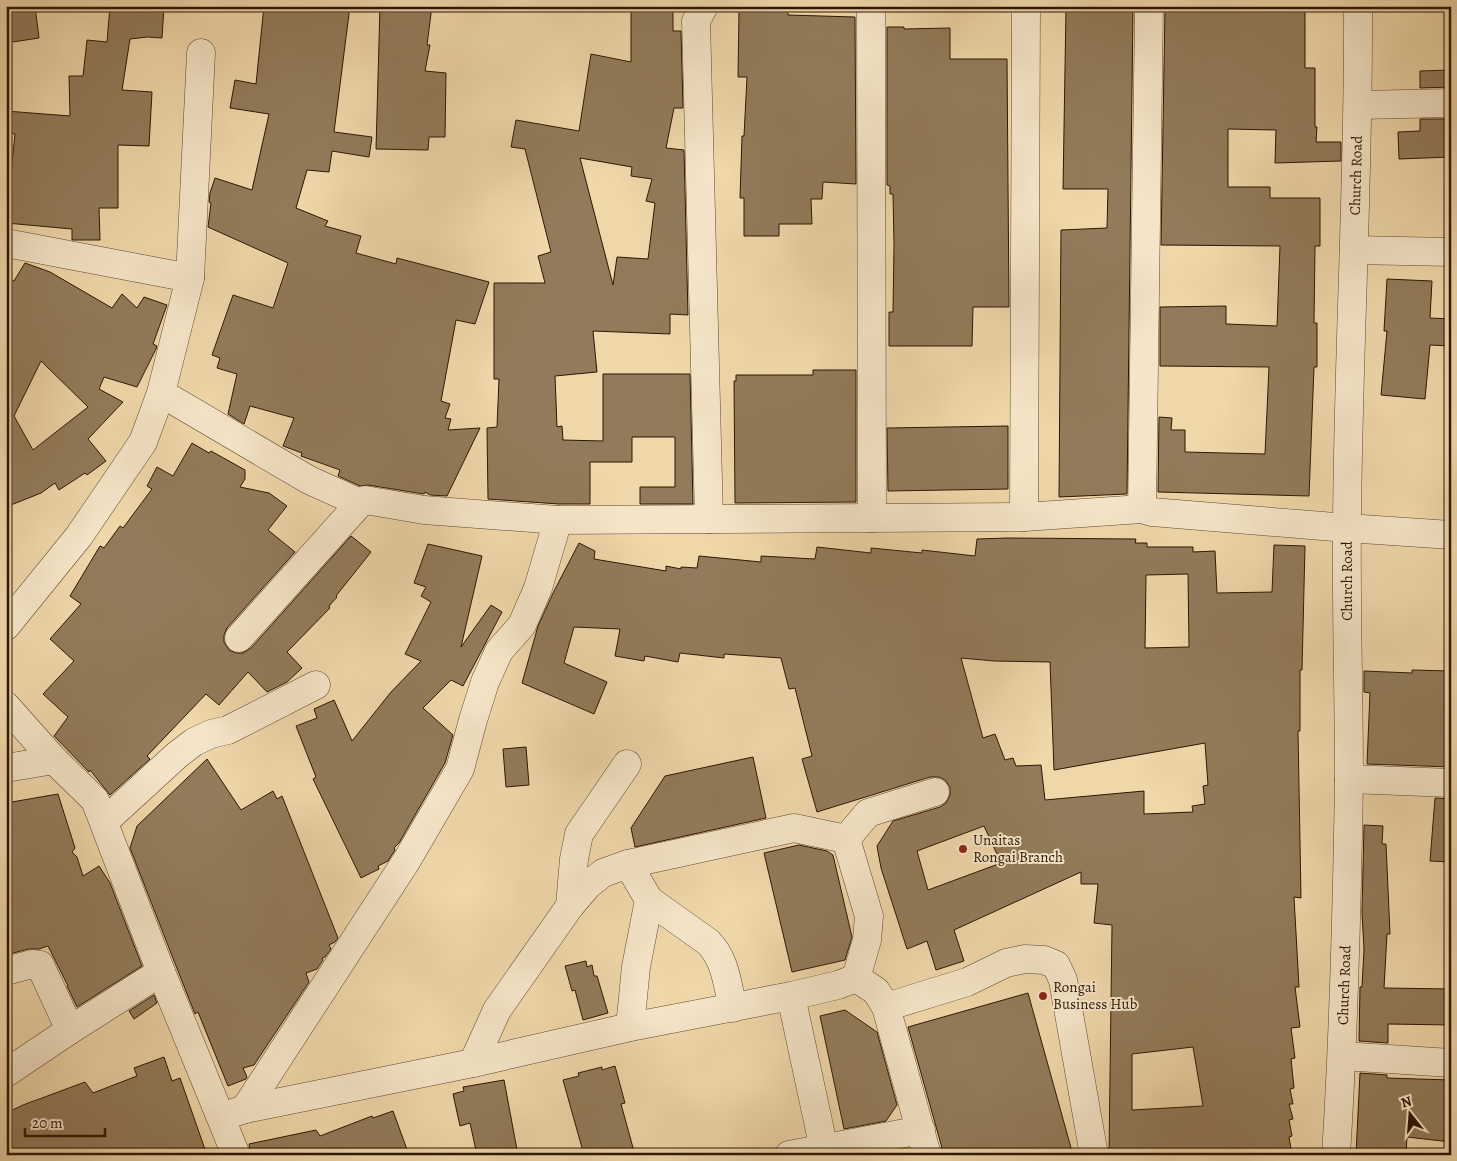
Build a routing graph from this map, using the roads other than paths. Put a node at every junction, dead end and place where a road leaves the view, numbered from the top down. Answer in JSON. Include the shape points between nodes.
{"nodes":[{"id":1,"x":704,"y":6,"type":"edge"},
{"id":2,"x":871,"y":6,"type":"edge"},
{"id":3,"x":1026,"y":6,"type":"edge"},
{"id":4,"x":1149,"y":6,"type":"edge"},
{"id":5,"x":1358,"y":6,"type":"edge"},
{"id":6,"x":201,"y":53,"type":"dead end"},
{"id":7,"x":1451,"y":103,"type":"edge"},
{"id":8,"x":1359,"y":105,"type":"junction"},
{"id":9,"x":6,"y":243,"type":"edge"},
{"id":10,"x":1354,"y":250,"type":"junction"},
{"id":11,"x":1451,"y":252,"type":"edge"},
{"id":12,"x":190,"y":278,"type":"junction"},
{"id":13,"x":161,"y":393,"type":"junction"},
{"id":14,"x":360,"y":503,"type":"junction"},
{"id":15,"x":1142,"y":509,"type":"junction"},
{"id":16,"x":1024,"y":517,"type":"junction"},
{"id":17,"x":872,"y":518,"type":"junction"},
{"id":18,"x":708,"y":519,"type":"junction"},
{"id":19,"x":558,"y":520,"type":"junction"},
{"id":20,"x":1347,"y":528,"type":"junction"},
{"id":21,"x":1451,"y":535,"type":"edge"},
{"id":22,"x":6,"y":626,"type":"edge"},
{"id":23,"x":239,"y":638,"type":"dead end"},
{"id":24,"x":316,"y":685,"type":"dead end"},
{"id":25,"x":6,"y":706,"type":"edge"},
{"id":26,"x":54,"y":760,"type":"junction"},
{"id":27,"x":627,"y":764,"type":"dead end"},
{"id":28,"x":6,"y":768,"type":"edge"},
{"id":29,"x":1349,"y":779,"type":"junction"},
{"id":30,"x":1451,"y":782,"type":"edge"},
{"id":31,"x":935,"y":792,"type":"dead end"},
{"id":32,"x":104,"y":822,"type":"junction"},
{"id":33,"x":846,"y":839,"type":"junction"},
{"id":34,"x":628,"y":864,"type":"junction"},
{"id":35,"x":649,"y":900,"type":"junction"},
{"id":36,"x":570,"y":906,"type":"junction"},
{"id":37,"x":6,"y":971,"type":"edge"},
{"id":38,"x":161,"y":972,"type":"junction"},
{"id":39,"x":856,"y":978,"type":"junction"},
{"id":40,"x":791,"y":996,"type":"junction"},
{"id":41,"x":886,"y":1007,"type":"junction"},
{"id":42,"x":733,"y":1008,"type":"junction"},
{"id":43,"x":630,"y":1027,"type":"junction"},
{"id":44,"x":70,"y":1030,"type":"junction"},
{"id":45,"x":1342,"y":1056,"type":"junction"},
{"id":46,"x":473,"y":1063,"type":"junction"},
{"id":47,"x":1451,"y":1063,"type":"edge"},
{"id":48,"x":6,"y":1073,"type":"edge"},
{"id":49,"x":233,"y":1113,"type":"junction"},
{"id":50,"x":924,"y":1142,"type":"edge"},
{"id":51,"x":824,"y":1149,"type":"junction"},
{"id":52,"x":236,"y":1155,"type":"edge"},
{"id":53,"x":789,"y":1155,"type":"edge"},
{"id":54,"x":1094,"y":1155,"type":"edge"},
{"id":55,"x":1336,"y":1155,"type":"edge"}],
"edges":[{"from":1,"to":18,"type":"street","via":[[696,21]]},
{"from":2,"to":17,"type":"street"},
{"from":3,"to":16,"type":"street"},
{"from":4,"to":15,"type":"street"},
{"from":5,"to":8,"type":"street","name":"Church Road"},
{"from":6,"to":12,"type":"street"},
{"from":7,"to":8,"type":"street"},
{"from":8,"to":10,"type":"street","name":"Church Road"},
{"from":9,"to":12,"type":"street"},
{"from":10,"to":11,"type":"street"},
{"from":10,"to":20,"type":"street","name":"Church Road"},
{"from":12,"to":13,"type":"street"},
{"from":13,"to":14,"type":"street","via":[[309,480]]},
{"from":13,"to":22,"type":"street","via":[[143,442],[79,536]]},
{"from":14,"to":19,"type":"street","via":[[365,500],[424,510]]},
{"from":14,"to":23,"type":"street"},
{"from":15,"to":16,"type":"street"},
{"from":15,"to":20,"type":"street"},
{"from":16,"to":17,"type":"street"},
{"from":17,"to":18,"type":"street"},
{"from":18,"to":19,"type":"street"},
{"from":19,"to":49,"type":"street","via":[[538,588],[522,625],[500,651],[485,682],[460,769],[406,860]]},
{"from":20,"to":21,"type":"street"},
{"from":20,"to":29,"type":"street","name":"Church Road"},
{"from":24,"to":32,"type":"street","via":[[228,730],[194,742]]},
{"from":25,"to":26,"type":"street"},
{"from":26,"to":28,"type":"street"},
{"from":26,"to":32,"type":"street","via":[[95,800]]},
{"from":27,"to":36,"type":"street","via":[[579,834]]},
{"from":29,"to":30,"type":"street"},
{"from":29,"to":45,"type":"street","name":"Church Road"},
{"from":31,"to":33,"type":"street","via":[[868,813]]},
{"from":32,"to":38,"type":"street"},
{"from":33,"to":34,"type":"street","via":[[794,828]]},
{"from":33,"to":39,"type":"street","via":[[869,916],[867,940]]},
{"from":34,"to":35,"type":"street"},
{"from":34,"to":36,"type":"street","via":[[603,873]]},
{"from":35,"to":42,"type":"street","via":[[716,950],[722,960]]},
{"from":35,"to":43,"type":"street","via":[[636,967]]},
{"from":36,"to":46,"type":"street","via":[[497,1010]]},
{"from":37,"to":44,"type":"street","via":[[40,965]]},
{"from":38,"to":44,"type":"street"},
{"from":38,"to":49,"type":"street"},
{"from":39,"to":40,"type":"street"},
{"from":39,"to":41,"type":"street","via":[[876,991]]},
{"from":40,"to":42,"type":"street"},
{"from":40,"to":51,"type":"street"},
{"from":41,"to":50,"type":"street"},
{"from":41,"to":54,"type":"street","via":[[967,982],[1006,963],[1025,959],[1044,960],[1056,965],[1063,980]]},
{"from":42,"to":43,"type":"street"},
{"from":43,"to":46,"type":"street"},
{"from":44,"to":48,"type":"street"},
{"from":45,"to":47,"type":"street"},
{"from":45,"to":55,"type":"street","name":"Church Road"},
{"from":46,"to":49,"type":"street"},
{"from":49,"to":52,"type":"street"},
{"from":50,"to":51,"type":"street"},
{"from":51,"to":53,"type":"street"}]}
